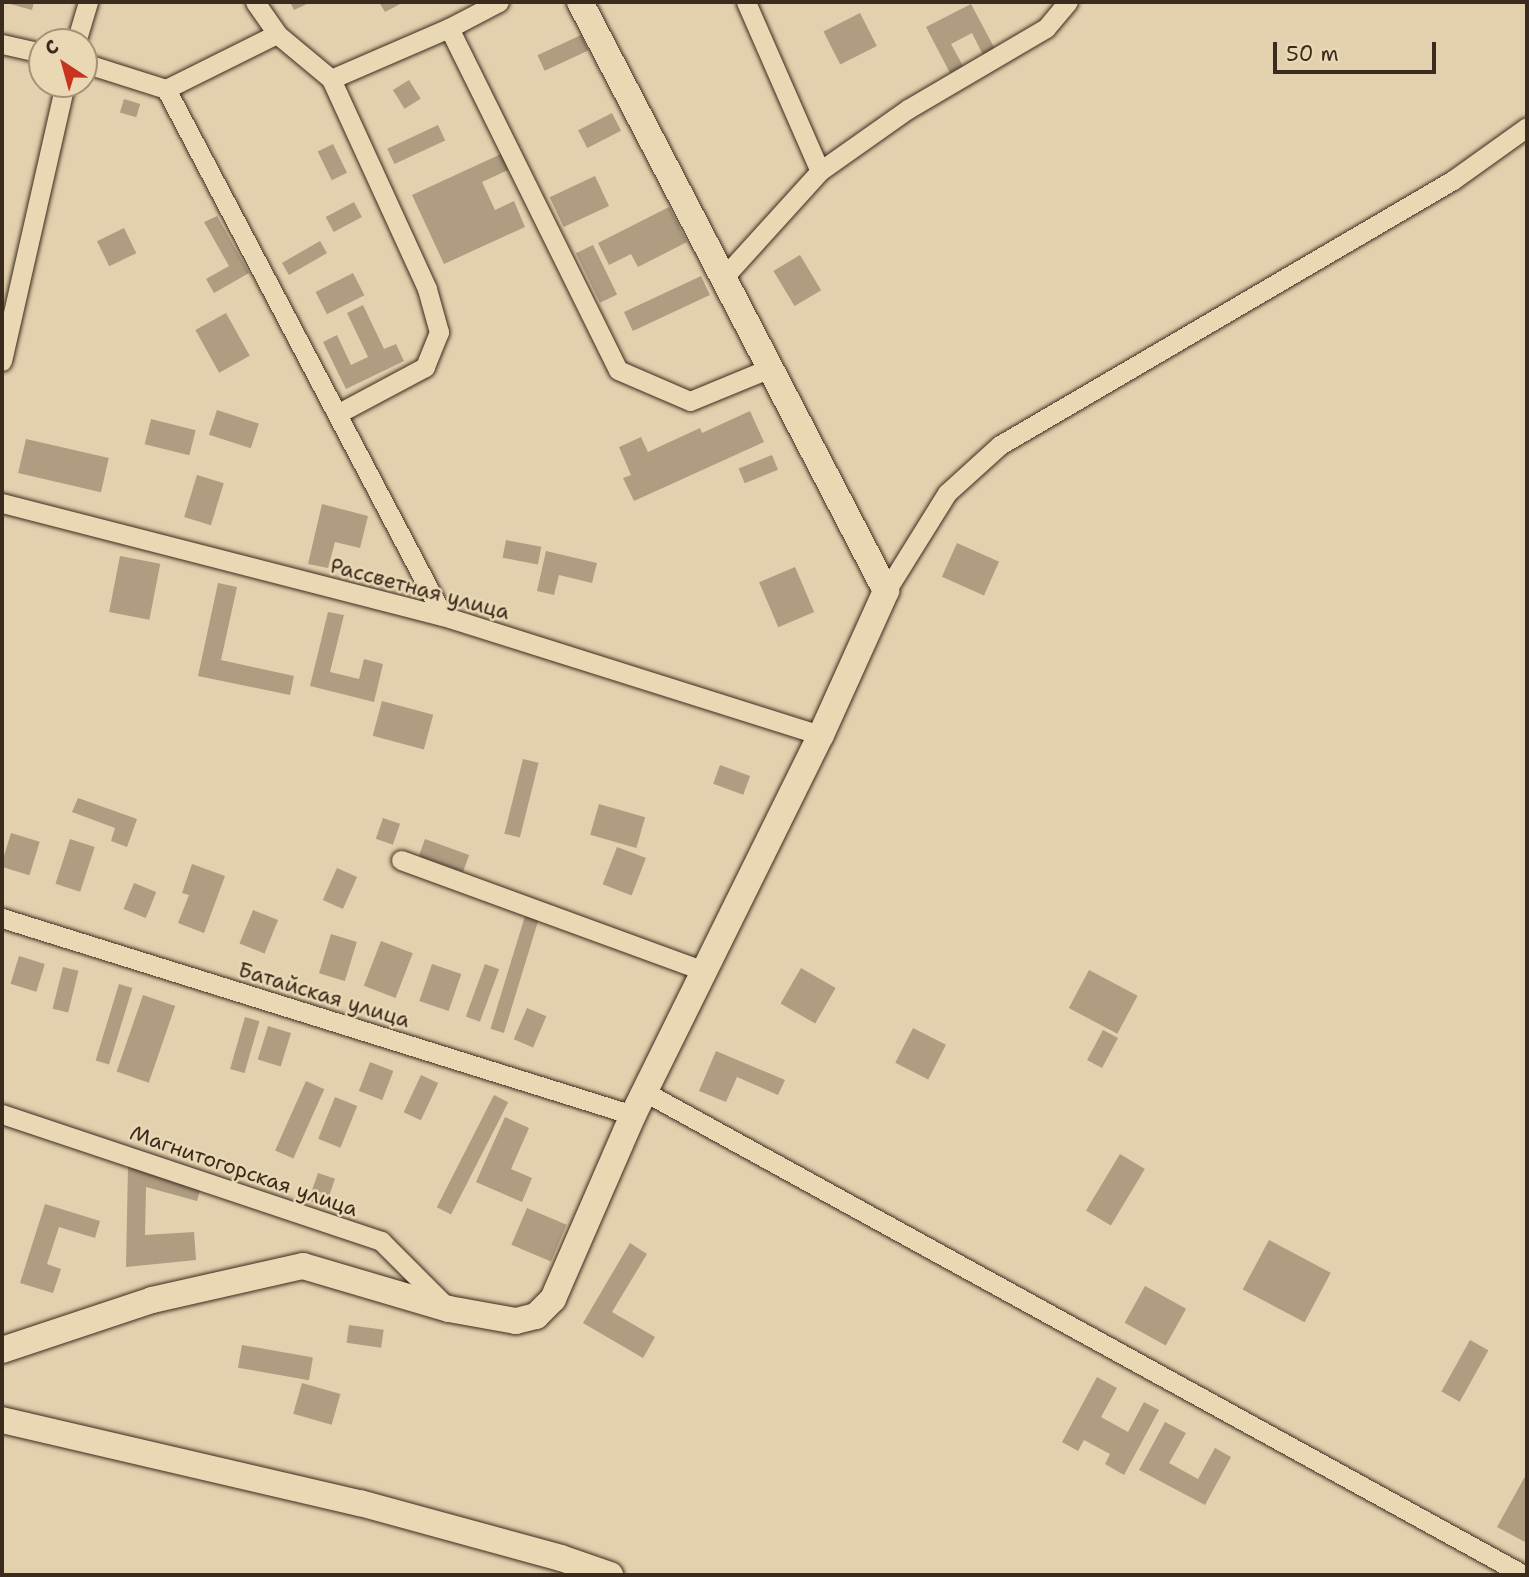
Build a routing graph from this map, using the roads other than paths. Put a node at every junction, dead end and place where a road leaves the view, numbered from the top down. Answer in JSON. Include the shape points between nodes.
{"nodes":[{"id":1,"x":88,"y":2,"type":"edge"},
{"id":2,"x":255,"y":2,"type":"edge"},
{"id":3,"x":499,"y":2,"type":"edge"},
{"id":4,"x":580,"y":2,"type":"edge"},
{"id":5,"x":746,"y":2,"type":"edge"},
{"id":6,"x":1068,"y":2,"type":"edge"},
{"id":7,"x":80,"y":28,"type":"edge"},
{"id":8,"x":449,"y":28,"type":"junction"},
{"id":9,"x":277,"y":34,"type":"junction"},
{"id":10,"x":2,"y":44,"type":"edge"},
{"id":11,"x":28,"y":50,"type":"edge"},
{"id":12,"x":98,"y":67,"type":"edge"},
{"id":13,"x":331,"y":79,"type":"junction"},
{"id":14,"x":166,"y":89,"type":"junction"},
{"id":15,"x":62,"y":98,"type":"edge"},
{"id":16,"x":1527,"y":127,"type":"edge"},
{"id":17,"x":820,"y":171,"type":"junction"},
{"id":18,"x":723,"y":278,"type":"junction"},
{"id":19,"x":2,"y":361,"type":"edge"},
{"id":20,"x":770,"y":368,"type":"junction"},
{"id":21,"x":339,"y":413,"type":"junction"},
{"id":22,"x":2,"y":503,"type":"edge"},
{"id":23,"x":886,"y":592,"type":"junction"},
{"id":24,"x":443,"y":616,"type":"junction"},
{"id":25,"x":821,"y":735,"type":"junction"},
{"id":26,"x":401,"y":860,"type":"dead end"},
{"id":27,"x":2,"y":918,"type":"edge"},
{"id":28,"x":705,"y":971,"type":"junction"},
{"id":29,"x":639,"y":1103,"type":"junction"},
{"id":30,"x":2,"y":1114,"type":"edge"},
{"id":31,"x":449,"y":1309,"type":"junction"},
{"id":32,"x":2,"y":1350,"type":"edge"},
{"id":33,"x":2,"y":1420,"type":"edge"},
{"id":34,"x":610,"y":1575,"type":"edge"},
{"id":35,"x":1524,"y":1575,"type":"edge"}],
"edges":[{"from":1,"to":7,"type":"street"},
{"from":2,"to":9,"type":"street"},
{"from":3,"to":8,"type":"street"},
{"from":4,"to":18,"type":"street"},
{"from":5,"to":17,"type":"street"},
{"from":6,"to":17,"type":"street","via":[[1046,28],[908,109]]},
{"from":8,"to":13,"type":"street"},
{"from":8,"to":20,"type":"street","via":[[618,370],[690,401]]},
{"from":9,"to":13,"type":"street"},
{"from":9,"to":14,"type":"street"},
{"from":10,"to":11,"type":"street"},
{"from":12,"to":14,"type":"street"},
{"from":13,"to":21,"type":"street","via":[[427,289],[439,332],[425,367]]},
{"from":14,"to":21,"type":"street"},
{"from":15,"to":19,"type":"street"},
{"from":16,"to":23,"type":"street","via":[[1453,180],[1000,445],[947,494]]},
{"from":17,"to":18,"type":"street"},
{"from":18,"to":20,"type":"street"},
{"from":20,"to":23,"type":"street"},
{"from":21,"to":24,"type":"street"},
{"from":22,"to":24,"type":"street","name":"Рассветная улица"},
{"from":23,"to":25,"type":"street"},
{"from":24,"to":25,"type":"street","name":"Рассветная улица"},
{"from":25,"to":28,"type":"street"},
{"from":26,"to":28,"type":"street"},
{"from":27,"to":29,"type":"street","name":"Батайская улица"},
{"from":28,"to":29,"type":"street"},
{"from":29,"to":31,"type":"street","via":[[552,1299],[536,1316],[516,1321]]},
{"from":29,"to":35,"type":"street","name":"Батайская улица"},
{"from":30,"to":31,"type":"street","name":"Магнитогорская улица","via":[[382,1241]]},
{"from":31,"to":32,"type":"street","via":[[303,1266],[152,1300]]},
{"from":33,"to":34,"type":"street","via":[[372,1506]]}]}
